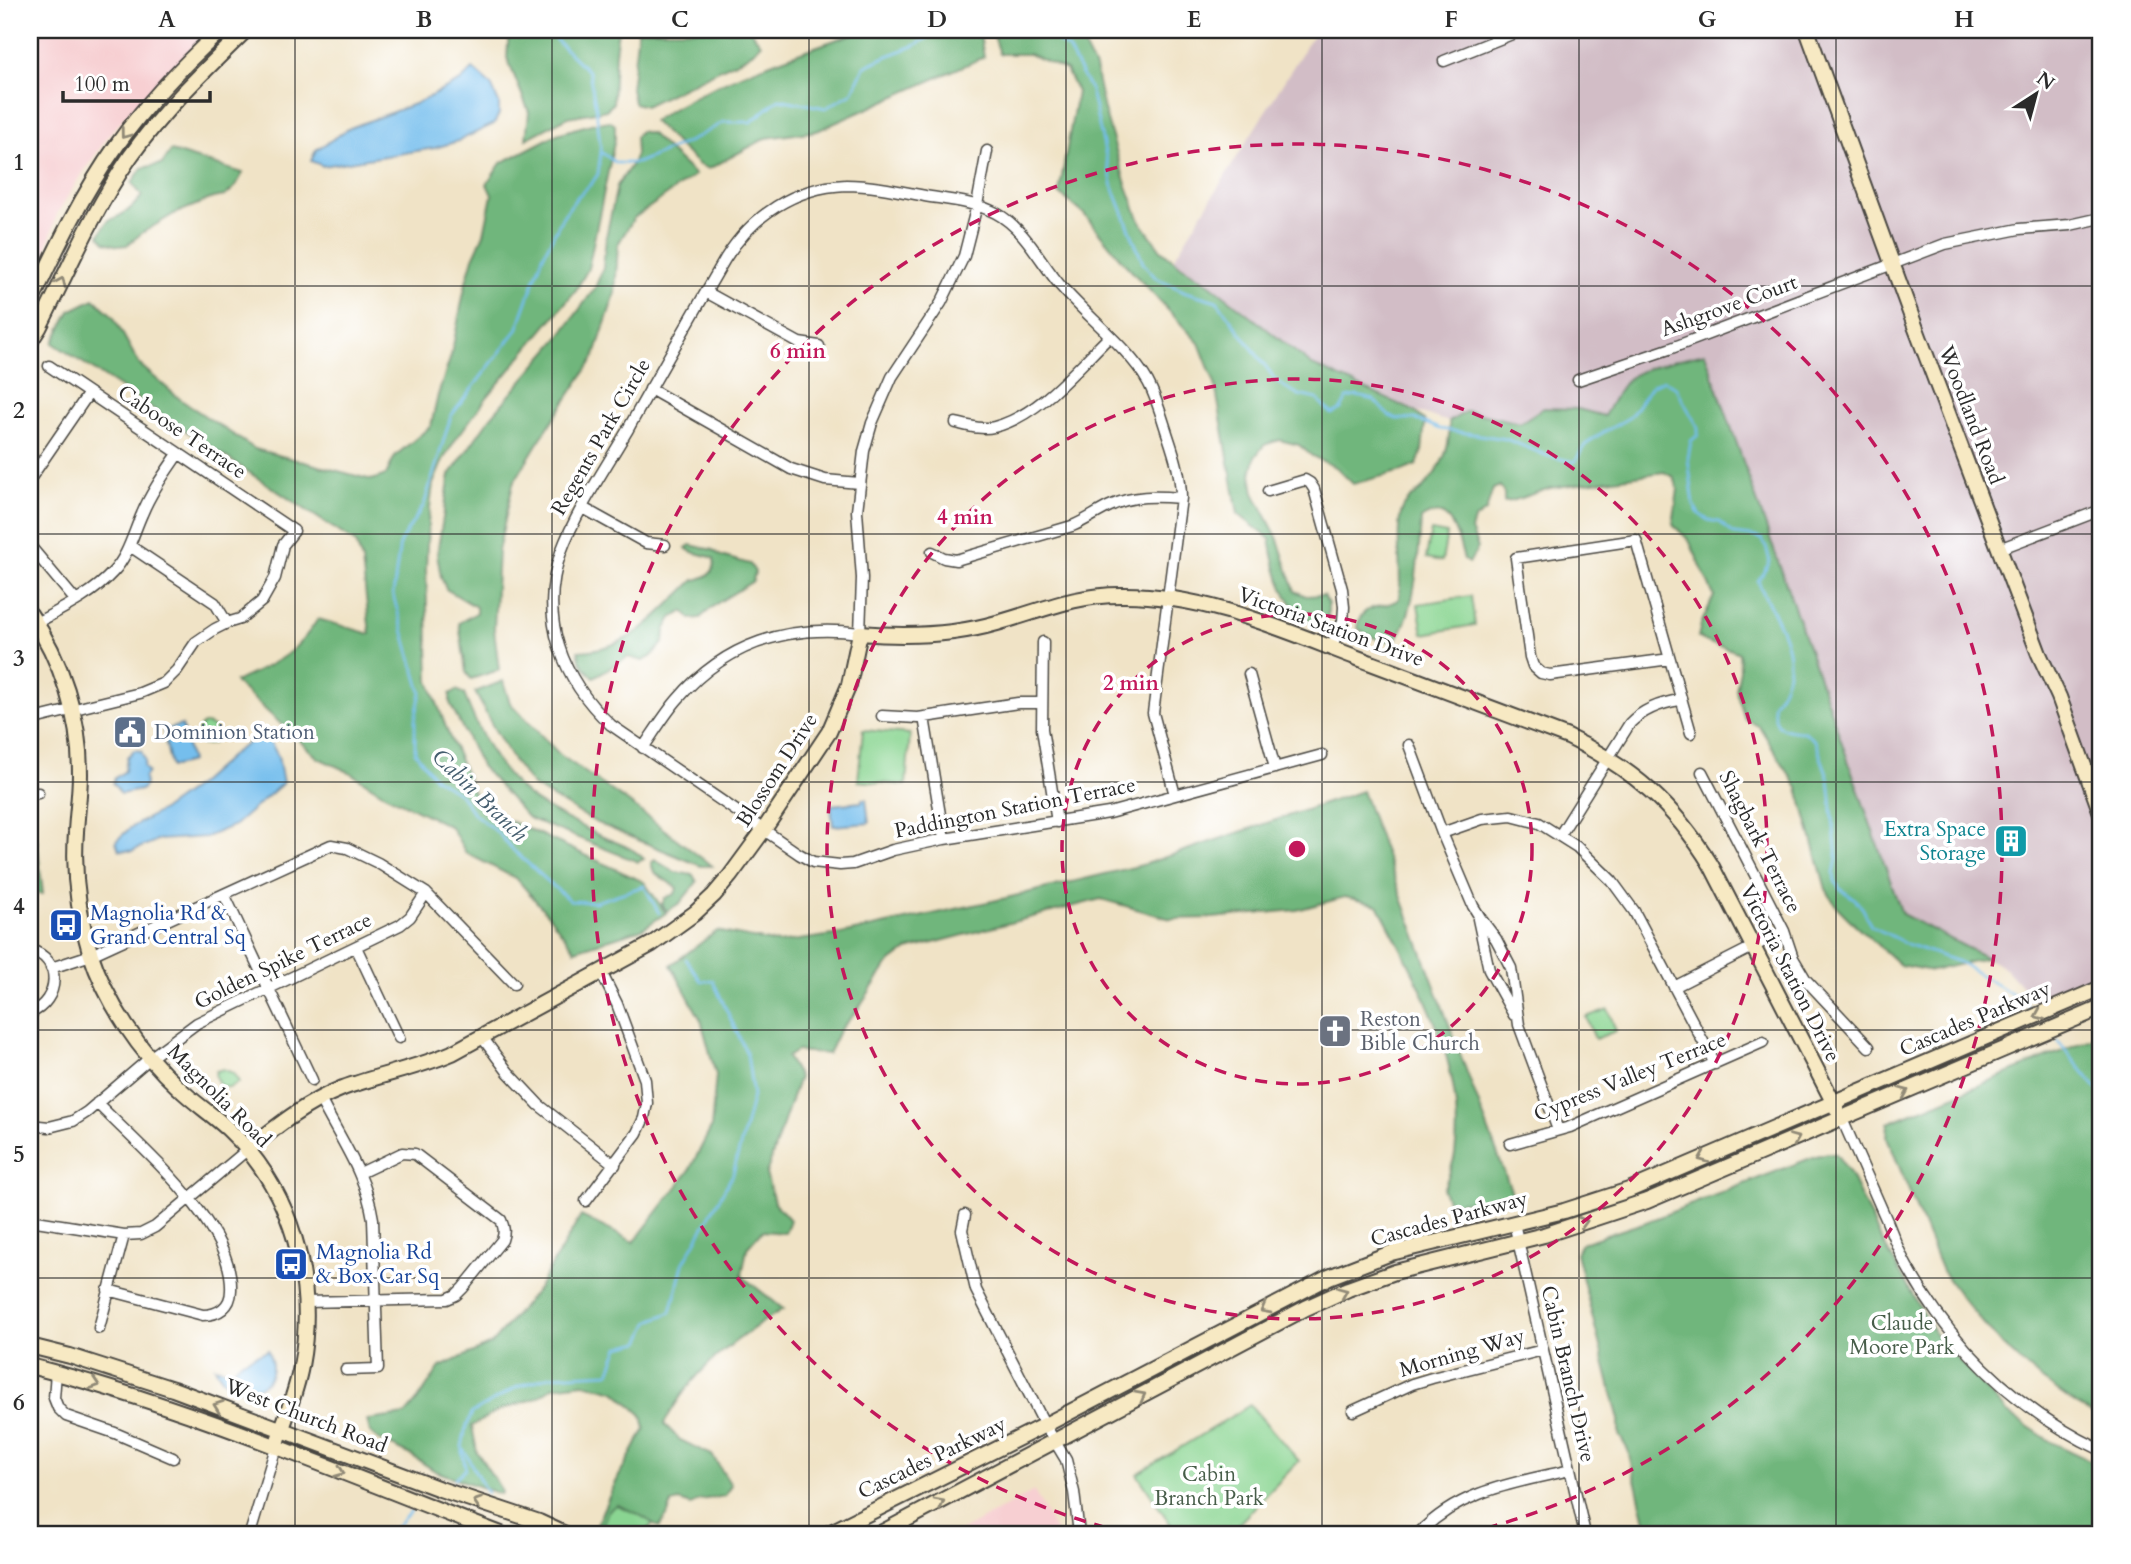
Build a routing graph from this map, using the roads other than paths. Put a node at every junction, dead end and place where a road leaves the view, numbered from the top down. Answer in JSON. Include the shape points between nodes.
{"nodes":[{"id":1,"x":1522,"y":30,"type":"edge"},
{"id":2,"x":1807,"y":30,"type":"edge"},
{"id":3,"x":214,"y":32,"type":"edge"},
{"id":4,"x":239,"y":32,"type":"edge"},
{"id":5,"x":228,"y":48,"type":"junction"},
{"id":6,"x":1444,"y":61,"type":"dead end"},
{"id":7,"x":987,"y":151,"type":"dead end"},
{"id":8,"x":977,"y":205,"type":"junction"},
{"id":9,"x":2101,"y":218,"type":"edge"},
{"id":10,"x":1893,"y":265,"type":"junction"},
{"id":11,"x":706,"y":292,"type":"junction"},
{"id":12,"x":30,"y":304,"type":"edge"},
{"id":13,"x":1109,"y":337,"type":"junction"},
{"id":14,"x":30,"y":342,"type":"edge"},
{"id":15,"x":819,"y":346,"type":"dead end"},
{"id":16,"x":49,"y":366,"type":"dead end"},
{"id":17,"x":1578,"y":380,"type":"dead end"},
{"id":18,"x":650,"y":389,"type":"junction"},
{"id":19,"x":89,"y":393,"type":"junction"},
{"id":20,"x":956,"y":423,"type":"dead end"},
{"id":21,"x":178,"y":454,"type":"junction"},
{"id":22,"x":30,"y":479,"type":"edge"},
{"id":23,"x":859,"y":483,"type":"junction"},
{"id":24,"x":1268,"y":491,"type":"dead end"},
{"id":25,"x":1181,"y":498,"type":"junction"},
{"id":26,"x":583,"y":508,"type":"junction"},
{"id":27,"x":2101,"y":510,"type":"edge"},
{"id":28,"x":665,"y":545,"type":"dead end"},
{"id":29,"x":30,"y":546,"type":"edge"},
{"id":30,"x":130,"y":546,"type":"junction"},
{"id":31,"x":1999,"y":549,"type":"junction"},
{"id":32,"x":932,"y":552,"type":"dead end"},
{"id":33,"x":1168,"y":597,"type":"junction"},
{"id":34,"x":76,"y":601,"type":"junction"},
{"id":35,"x":33,"y":619,"type":"edge"},
{"id":36,"x":227,"y":623,"type":"junction"},
{"id":37,"x":860,"y":633,"type":"junction"},
{"id":38,"x":1043,"y":642,"type":"dead end"},
{"id":39,"x":1331,"y":648,"type":"junction"},
{"id":40,"x":1670,"y":659,"type":"junction"},
{"id":41,"x":1249,"y":674,"type":"dead end"},
{"id":42,"x":1680,"y":700,"type":"junction"},
{"id":43,"x":1042,"y":703,"type":"junction"},
{"id":44,"x":73,"y":710,"type":"junction"},
{"id":45,"x":882,"y":716,"type":"dead end"},
{"id":46,"x":924,"y":717,"type":"junction"},
{"id":47,"x":30,"y":720,"type":"edge"},
{"id":48,"x":1690,"y":733,"type":"dead end"},
{"id":49,"x":1409,"y":745,"type":"dead end"},
{"id":50,"x":643,"y":748,"type":"junction"},
{"id":51,"x":1322,"y":755,"type":"dead end"},
{"id":52,"x":1608,"y":758,"type":"junction"},
{"id":53,"x":1275,"y":768,"type":"junction"},
{"id":54,"x":1702,"y":772,"type":"dead end"},
{"id":55,"x":1175,"y":795,"type":"junction"},
{"id":56,"x":2101,"y":813,"type":"edge"},
{"id":57,"x":1057,"y":822,"type":"junction"},
{"id":58,"x":763,"y":831,"type":"junction"},
{"id":59,"x":1442,"y":833,"type":"junction"},
{"id":60,"x":1560,"y":835,"type":"junction"},
{"id":61,"x":944,"y":839,"type":"junction"},
{"id":62,"x":426,"y":893,"type":"junction"},
{"id":63,"x":224,"y":894,"type":"junction"},
{"id":64,"x":1473,"y":906,"type":"junction"},
{"id":65,"x":1784,"y":931,"type":"junction"},
{"id":66,"x":356,"y":947,"type":"junction"},
{"id":67,"x":1753,"y":947,"type":"junction"},
{"id":68,"x":30,"y":950,"type":"edge"},
{"id":69,"x":91,"y":955,"type":"junction"},
{"id":70,"x":51,"y":968,"type":"junction"},
{"id":71,"x":601,"y":972,"type":"junction"},
{"id":72,"x":514,"y":984,"type":"dead end"},
{"id":73,"x":1674,"y":986,"type":"junction"},
{"id":74,"x":2101,"y":988,"type":"edge"},
{"id":75,"x":268,"y":990,"type":"junction"},
{"id":76,"x":2101,"y":1008,"type":"edge"},
{"id":77,"x":30,"y":1013,"type":"edge"},
{"id":78,"x":1519,"y":1025,"type":"junction"},
{"id":79,"x":482,"y":1037,"type":"junction"},
{"id":80,"x":399,"y":1038,"type":"dead end"},
{"id":81,"x":1763,"y":1042,"type":"dead end"},
{"id":82,"x":1869,"y":1047,"type":"dead end"},
{"id":83,"x":150,"y":1058,"type":"junction"},
{"id":84,"x":1715,"y":1064,"type":"junction"},
{"id":85,"x":312,"y":1080,"type":"dead end"},
{"id":86,"x":320,"y":1099,"type":"junction"},
{"id":87,"x":1833,"y":1102,"type":"junction"},
{"id":88,"x":97,"y":1103,"type":"junction"},
{"id":89,"x":1842,"y":1119,"type":"junction"},
{"id":90,"x":30,"y":1125,"type":"edge"},
{"id":91,"x":1558,"y":1130,"type":"junction"},
{"id":92,"x":1510,"y":1144,"type":"dead end"},
{"id":93,"x":247,"y":1150,"type":"junction"},
{"id":94,"x":614,"y":1165,"type":"junction"},
{"id":95,"x":360,"y":1173,"type":"junction"},
{"id":96,"x":190,"y":1198,"type":"junction"},
{"id":97,"x":586,"y":1201,"type":"dead end"},
{"id":98,"x":965,"y":1215,"type":"dead end"},
{"id":99,"x":30,"y":1222,"type":"edge"},
{"id":100,"x":1514,"y":1223,"type":"junction"},
{"id":101,"x":124,"y":1235,"type":"junction"},
{"id":102,"x":1518,"y":1241,"type":"junction"},
{"id":103,"x":108,"y":1290,"type":"junction"},
{"id":104,"x":376,"y":1301,"type":"junction"},
{"id":105,"x":306,"y":1302,"type":"junction"},
{"id":106,"x":99,"y":1328,"type":"dead end"},
{"id":107,"x":30,"y":1346,"type":"edge"},
{"id":108,"x":1543,"y":1350,"type":"junction"},
{"id":109,"x":30,"y":1366,"type":"edge"},
{"id":110,"x":346,"y":1370,"type":"dead end"},
{"id":111,"x":56,"y":1372,"type":"junction"},
{"id":112,"x":1353,"y":1411,"type":"dead end"},
{"id":113,"x":1045,"y":1426,"type":"junction"},
{"id":114,"x":282,"y":1430,"type":"junction"},
{"id":115,"x":1054,"y":1441,"type":"junction"},
{"id":116,"x":276,"y":1447,"type":"junction"},
{"id":117,"x":2101,"y":1450,"type":"edge"},
{"id":118,"x":173,"y":1458,"type":"dead end"},
{"id":119,"x":1570,"y":1470,"type":"junction"},
{"id":120,"x":250,"y":1534,"type":"edge"},
{"id":121,"x":501,"y":1534,"type":"edge"},
{"id":122,"x":565,"y":1534,"type":"edge"},
{"id":123,"x":827,"y":1534,"type":"edge"},
{"id":124,"x":879,"y":1534,"type":"edge"},
{"id":125,"x":1079,"y":1534,"type":"edge"},
{"id":126,"x":1418,"y":1534,"type":"edge"},
{"id":127,"x":1585,"y":1534,"type":"edge"}],
"edges":[{"from":1,"to":6,"type":"street"},
{"from":2,"to":10,"type":"main road","name":"Woodland Road"},
{"from":3,"to":5,"type":"main road"},
{"from":3,"to":12,"type":"main road","one_way":true,"via":[[117,145],[82,199]]},
{"from":4,"to":5,"type":"main road"},
{"from":14,"to":5,"type":"main road","one_way":true,"via":[[130,156],[163,114]]},
{"from":7,"to":8,"type":"street","name":"Blossom Drive"},
{"from":8,"to":11,"type":"street","name":"Regents Park Circle","via":[[847,185],[808,192],[774,208],[746,230]]},
{"from":8,"to":13,"type":"street","via":[[1019,231]]},
{"from":8,"to":23,"type":"street","name":"Blossom Drive","via":[[954,280],[881,399]]},
{"from":9,"to":10,"type":"street","name":"Ashgrove Court","via":[[1968,238]]},
{"from":10,"to":17,"type":"street","name":"Ashgrove Court"},
{"from":10,"to":31,"type":"main road","name":"Woodland Road"},
{"from":11,"to":15,"type":"street","via":[[799,343]]},
{"from":11,"to":18,"type":"street","name":"Regents Park Circle"},
{"from":13,"to":20,"type":"street","via":[[1028,412],[992,428]]},
{"from":13,"to":25,"type":"street","via":[[1135,364],[1154,395],[1178,466]]},
{"from":16,"to":19,"type":"street","name":"Caboose Terrace"},
{"from":18,"to":23,"type":"street","via":[[791,469],[825,480]]},
{"from":18,"to":26,"type":"street","name":"Regents Park Circle"},
{"from":19,"to":21,"type":"street","name":"Caboose Terrace"},
{"from":19,"to":22,"type":"street"},
{"from":21,"to":30,"type":"street","via":[[148,501]]},
{"from":21,"to":36,"type":"street","name":"Caboose Terrace","via":[[294,530],[283,545],[275,578],[262,601],[240,619]]},
{"from":23,"to":37,"type":"street","name":"Blossom Drive"},
{"from":24,"to":39,"type":"street","via":[[1305,480],[1314,489],[1344,607]]},
{"from":25,"to":32,"type":"street","via":[[1126,500],[1084,522],[956,559]]},
{"from":25,"to":33,"type":"street"},
{"from":26,"to":28,"type":"street","via":[[646,543]]},
{"from":26,"to":50,"type":"street","name":"Regents Park Circle","via":[[555,572],[552,610],[559,650],[584,698]]},
{"from":27,"to":31,"type":"street"},
{"from":29,"to":34,"type":"street"},
{"from":30,"to":34,"type":"street","via":[[114,571]]},
{"from":30,"to":36,"type":"street","via":[[215,603]]},
{"from":31,"to":56,"type":"main road","name":"Woodland Road"},
{"from":33,"to":37,"type":"main road","name":"Victoria Station Drive","via":[[1091,597],[939,634]]},
{"from":33,"to":39,"type":"main road","name":"Victoria Station Drive","via":[[1217,608]]},
{"from":33,"to":55,"type":"street","via":[[1153,713]]},
{"from":34,"to":35,"type":"street"},
{"from":35,"to":44,"type":"main road","name":"Magnolia Road","via":[[62,675]]},
{"from":36,"to":44,"type":"street","via":[[197,642],[164,683]]},
{"from":37,"to":50,"type":"street","name":"Victoria Station Drive","via":[[803,631],[761,641],[723,659],[690,685]]},
{"from":37,"to":58,"type":"main road","name":"Blossom Drive","via":[[849,685],[829,732]]},
{"from":38,"to":43,"type":"street"},
{"from":39,"to":52,"type":"main road","name":"Victoria Station Drive","via":[[1568,737]]},
{"from":40,"to":40,"type":"street","via":[[1636,540],[1516,558],[1530,657],[1541,673],[1567,674]]},
{"from":40,"to":42,"type":"street"},
{"from":41,"to":53,"type":"street"},
{"from":42,"to":48,"type":"street"},
{"from":42,"to":52,"type":"street","via":[[1638,715]]},
{"from":43,"to":46,"type":"street"},
{"from":43,"to":57,"type":"street"},
{"from":44,"to":47,"type":"street"},
{"from":44,"to":69,"type":"main road","name":"Magnolia Road","via":[[80,772],[76,880]]},
{"from":45,"to":46,"type":"street"},
{"from":46,"to":61,"type":"street"},
{"from":49,"to":59,"type":"street"},
{"from":50,"to":58,"type":"street","name":"Regents Park Circle"},
{"from":51,"to":53,"type":"street","name":"Paddington Station Terrace"},
{"from":52,"to":60,"type":"street"},
{"from":52,"to":67,"type":"main road","name":"Victoria Station Drive","via":[[1648,787],[1681,821]]},
{"from":53,"to":55,"type":"street","name":"Paddington Station Terrace"},
{"from":54,"to":65,"type":"street","name":"Shagbark Terrace"},
{"from":55,"to":57,"type":"street","name":"Paddington Station Terrace"},
{"from":57,"to":61,"type":"street","name":"Paddington Station Terrace"},
{"from":58,"to":61,"type":"street","name":"Paddington Station Terrace","via":[[814,862],[840,865]]},
{"from":58,"to":71,"type":"main road","name":"Blossom Drive","via":[[730,877],[695,913]]},
{"from":59,"to":60,"type":"street","via":[[1482,819],[1511,816],[1539,823]]},
{"from":59,"to":64,"type":"street"},
{"from":60,"to":73,"type":"street","via":[[1595,863],[1623,895]]},
{"from":62,"to":63,"type":"street","via":[[377,863],[331,845]]},
{"from":62,"to":66,"type":"street","name":"Golden Spike Terrace","via":[[400,925]]},
{"from":62,"to":72,"type":"street"},
{"from":63,"to":69,"type":"street"},
{"from":63,"to":75,"type":"street"},
{"from":64,"to":78,"type":"street","via":[[1489,970]]},
{"from":64,"to":78,"type":"street","via":[[1511,968]]},
{"from":65,"to":67,"type":"street","name":"Shagbark Terrace"},
{"from":65,"to":82,"type":"street","name":"Shagbark Terrace","via":[[1806,980]]},
{"from":66,"to":75,"type":"street","name":"Golden Spike Terrace"},
{"from":66,"to":80,"type":"street"},
{"from":67,"to":73,"type":"street","name":"Shagbark Terrace"},
{"from":67,"to":87,"type":"main road","name":"Victoria Station Drive"},
{"from":68,"to":70,"type":"street"},
{"from":69,"to":70,"type":"street"},
{"from":69,"to":83,"type":"main road","name":"Magnolia Road","via":[[121,1017]]},
{"from":70,"to":77,"type":"street","via":[[50,996]]},
{"from":71,"to":79,"type":"main road","name":"Blossom Drive"},
{"from":71,"to":94,"type":"street","via":[[636,1055],[647,1096],[641,1126]]},
{"from":73,"to":84,"type":"street"},
{"from":74,"to":87,"type":"main road","name":"Cascades Parkway","one_way":true},
{"from":75,"to":83,"type":"street","name":"Golden Spike Terrace","via":[[197,1023]]},
{"from":75,"to":85,"type":"street"},
{"from":89,"to":76,"type":"main road","name":"Cascades Parkway","one_way":true},
{"from":78,"to":91,"type":"street"},
{"from":79,"to":86,"type":"main road","name":"Blossom Drive","via":[[428,1063]]},
{"from":79,"to":94,"type":"street","via":[[530,1097]]},
{"from":81,"to":84,"type":"street","name":"Cypress Valley Terrace"},
{"from":83,"to":88,"type":"street","name":"Golden Spike Terrace"},
{"from":83,"to":93,"type":"main road","name":"Magnolia Road"},
{"from":84,"to":91,"type":"street","name":"Cypress Valley Terrace"},
{"from":86,"to":93,"type":"main road","name":"Blossom Drive"},
{"from":86,"to":95,"type":"street"},
{"from":87,"to":89,"type":"main road","name":"Victoria Station Drive"},
{"from":87,"to":100,"type":"main road","name":"Cascades Parkway","one_way":true,"via":[[1629,1190]]},
{"from":88,"to":90,"type":"street","name":"Golden Spike Terrace","via":[[65,1124]]},
{"from":88,"to":96,"type":"street"},
{"from":102,"to":89,"type":"main road","name":"Cascades Parkway","one_way":true,"via":[[1647,1201]]},
{"from":89,"to":117,"type":"street","via":[[1908,1268],[1941,1320],[2003,1387],[2029,1408]]},
{"from":91,"to":92,"type":"street","name":"Cypress Valley Terrace"},
{"from":93,"to":96,"type":"street"},
{"from":93,"to":105,"type":"main road","name":"Magnolia Road","via":[[273,1187],[293,1233]]},
{"from":94,"to":97,"type":"street"},
{"from":95,"to":104,"type":"street","via":[[373,1219]]},
{"from":95,"to":104,"type":"street","via":[[402,1153],[415,1154],[504,1226],[502,1240],[456,1295],[439,1300]]},
{"from":96,"to":101,"type":"street","via":[[148,1231]]},
{"from":96,"to":103,"type":"street","via":[[228,1260],[231,1293],[225,1307],[203,1315]]},
{"from":98,"to":113,"type":"street","via":[[962,1230],[976,1290]]},
{"from":99,"to":101,"type":"street"},
{"from":100,"to":102,"type":"street","name":"Cabin Branch Drive"},
{"from":100,"to":113,"type":"main road","name":"Cascades Parkway","one_way":true,"via":[[1349,1268]]},
{"from":101,"to":103,"type":"street"},
{"from":102,"to":108,"type":"street","name":"Cabin Branch Drive"},
{"from":115,"to":102,"type":"main road","name":"Cascades Parkway","one_way":true,"via":[[1348,1289],[1395,1272]]},
{"from":103,"to":106,"type":"street"},
{"from":104,"to":105,"type":"street"},
{"from":104,"to":110,"type":"street","via":[[379,1368]]},
{"from":105,"to":114,"type":"main road","name":"Magnolia Road","via":[[301,1370]]},
{"from":114,"to":107,"type":"main road","name":"West Church Road","one_way":true,"via":[[173,1389]]},
{"from":108,"to":112,"type":"street","name":"Morning Way","via":[[1412,1384]]},
{"from":108,"to":119,"type":"street","name":"Cabin Branch Drive"},
{"from":109,"to":111,"type":"main road","name":"West Church Road"},
{"from":111,"to":116,"type":"main road","name":"West Church Road","one_way":true},
{"from":111,"to":118,"type":"street","via":[[54,1398],[66,1416]]},
{"from":113,"to":115,"type":"street"},
{"from":113,"to":123,"type":"main road","name":"Cascades Parkway"},
{"from":114,"to":116,"type":"main road","name":"Magnolia Road"},
{"from":122,"to":114,"type":"main road","name":"West Church Road","one_way":true},
{"from":124,"to":115,"type":"main road","name":"Cascades Parkway","one_way":true},
{"from":115,"to":125,"type":"street","via":[[1071,1475]]},
{"from":116,"to":120,"type":"street","name":"Magnolia Road"},
{"from":116,"to":121,"type":"main road","name":"West Church Road","one_way":true},
{"from":119,"to":126,"type":"street","via":[[1486,1490],[1444,1511]]},
{"from":119,"to":127,"type":"street","name":"Cabin Branch Drive"}]}
